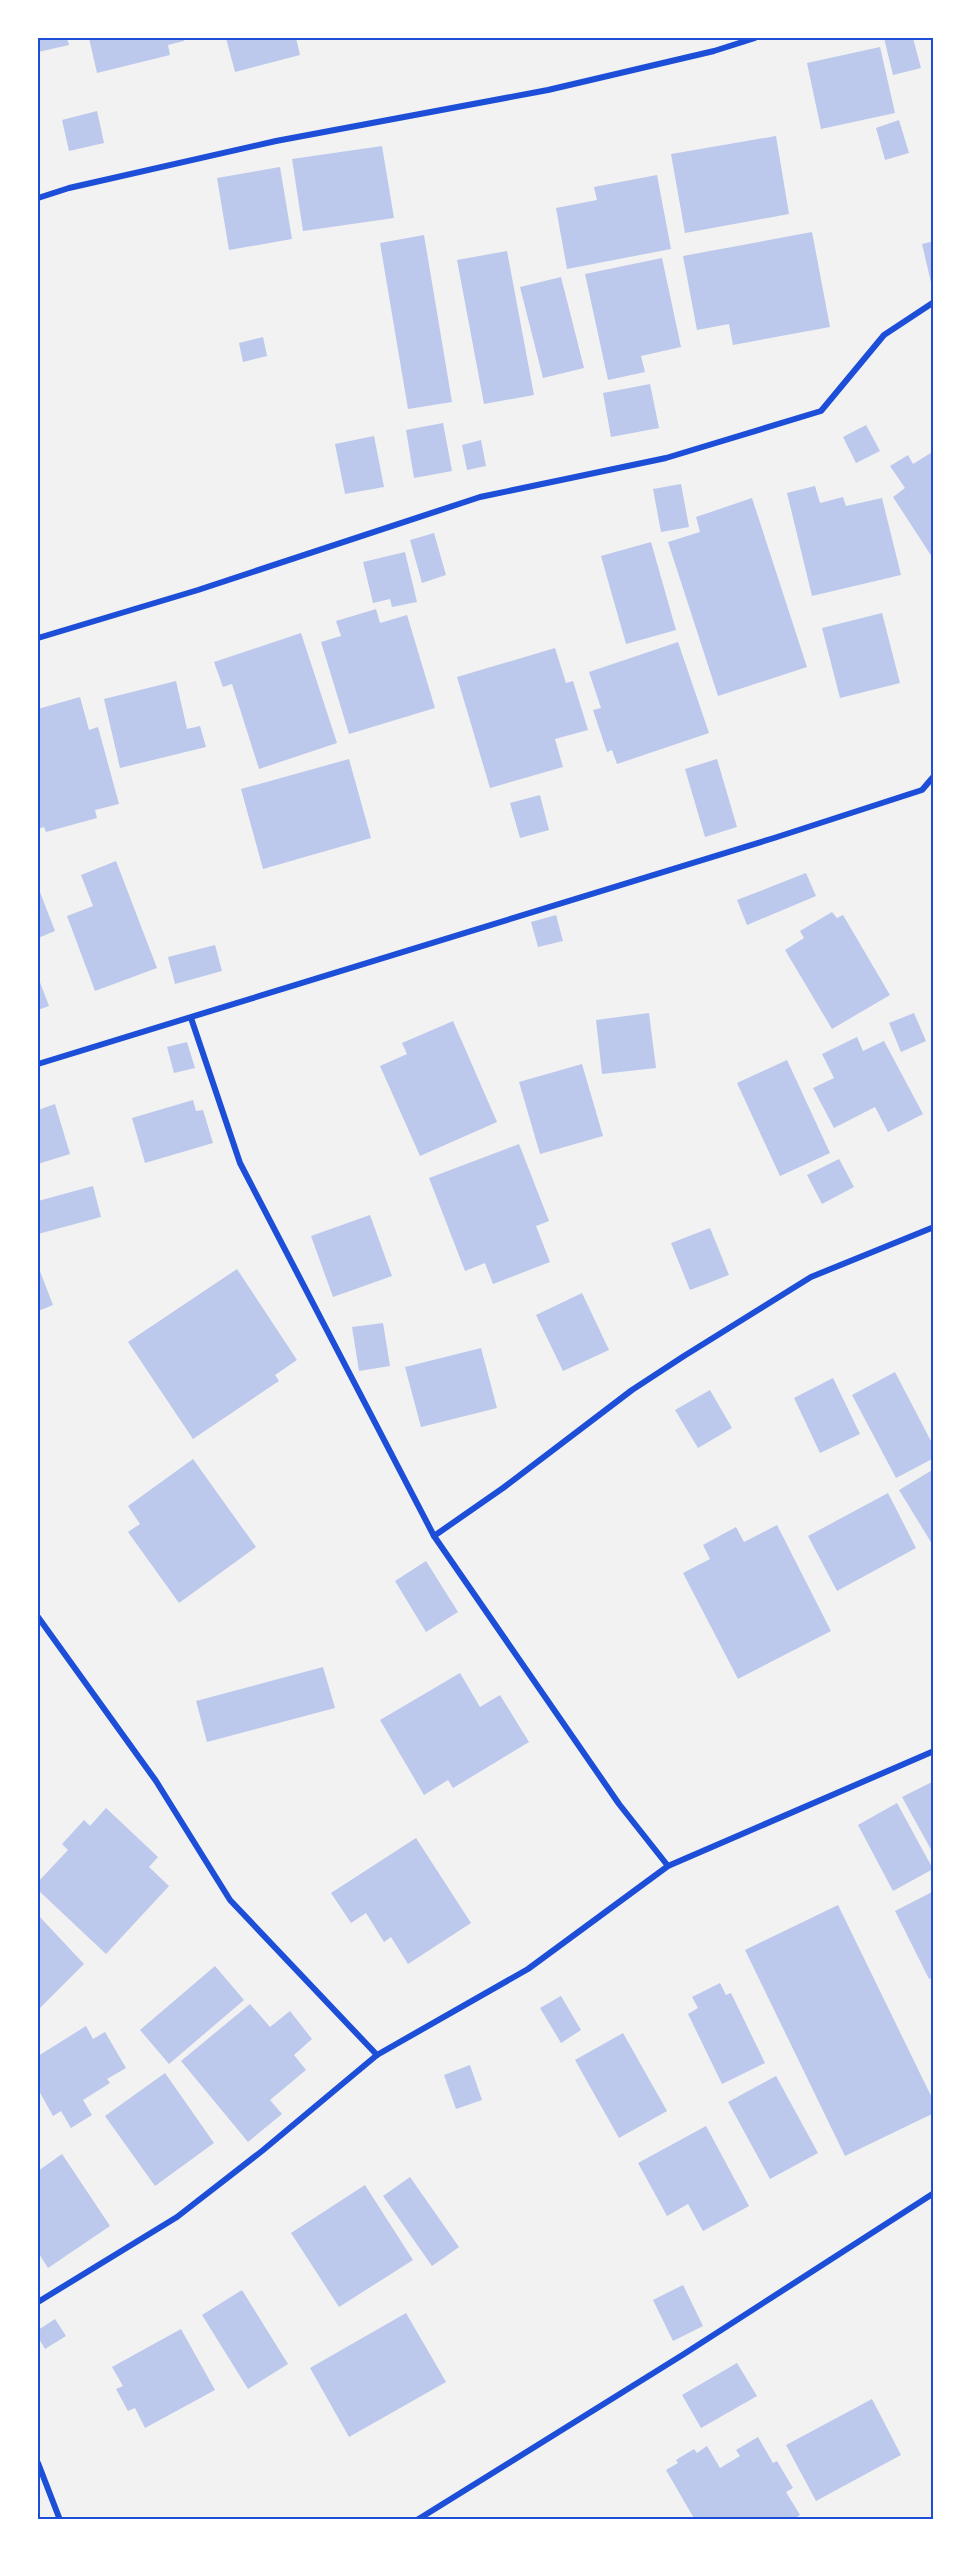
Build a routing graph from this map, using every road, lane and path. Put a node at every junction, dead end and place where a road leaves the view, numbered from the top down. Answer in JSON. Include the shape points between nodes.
{"nodes":[{"id":1,"x":755,"y":38,"type":"edge"},
{"id":2,"x":38,"y":198,"type":"edge"},
{"id":3,"x":933,"y":302,"type":"edge"},
{"id":4,"x":38,"y":638,"type":"edge"},
{"id":5,"x":933,"y":776,"type":"edge"},
{"id":6,"x":191,"y":1018,"type":"junction"},
{"id":7,"x":38,"y":1064,"type":"edge"},
{"id":8,"x":933,"y":1227,"type":"edge"},
{"id":9,"x":434,"y":1536,"type":"junction"},
{"id":10,"x":38,"y":1617,"type":"edge"},
{"id":11,"x":933,"y":1751,"type":"edge"},
{"id":12,"x":668,"y":1866,"type":"junction"},
{"id":13,"x":377,"y":2055,"type":"junction"},
{"id":14,"x":933,"y":2193,"type":"edge"},
{"id":15,"x":38,"y":2302,"type":"edge"},
{"id":16,"x":38,"y":2466,"type":"edge"},
{"id":17,"x":60,"y":2520,"type":"edge"},
{"id":18,"x":417,"y":2520,"type":"edge"}],
"edges":[{"from":1,"to":2,"type":"street","via":[[548,90],[276,141]]},
{"from":3,"to":4,"type":"street","via":[[884,335],[821,411],[666,458],[480,497],[198,591]]},
{"from":5,"to":6,"type":"street","via":[[922,790]]},
{"from":6,"to":7,"type":"street"},
{"from":6,"to":9,"type":"street","via":[[240,1163]]},
{"from":8,"to":9,"type":"street","via":[[811,1277],[632,1390]]},
{"from":9,"to":12,"type":"street","via":[[619,1804]]},
{"from":10,"to":13,"type":"street","via":[[156,1781],[230,1900]]},
{"from":11,"to":12,"type":"street"},
{"from":12,"to":13,"type":"street","via":[[528,1969]]},
{"from":13,"to":15,"type":"street","via":[[177,2217]]},
{"from":14,"to":18,"type":"street"},
{"from":16,"to":17,"type":"street"}]}
